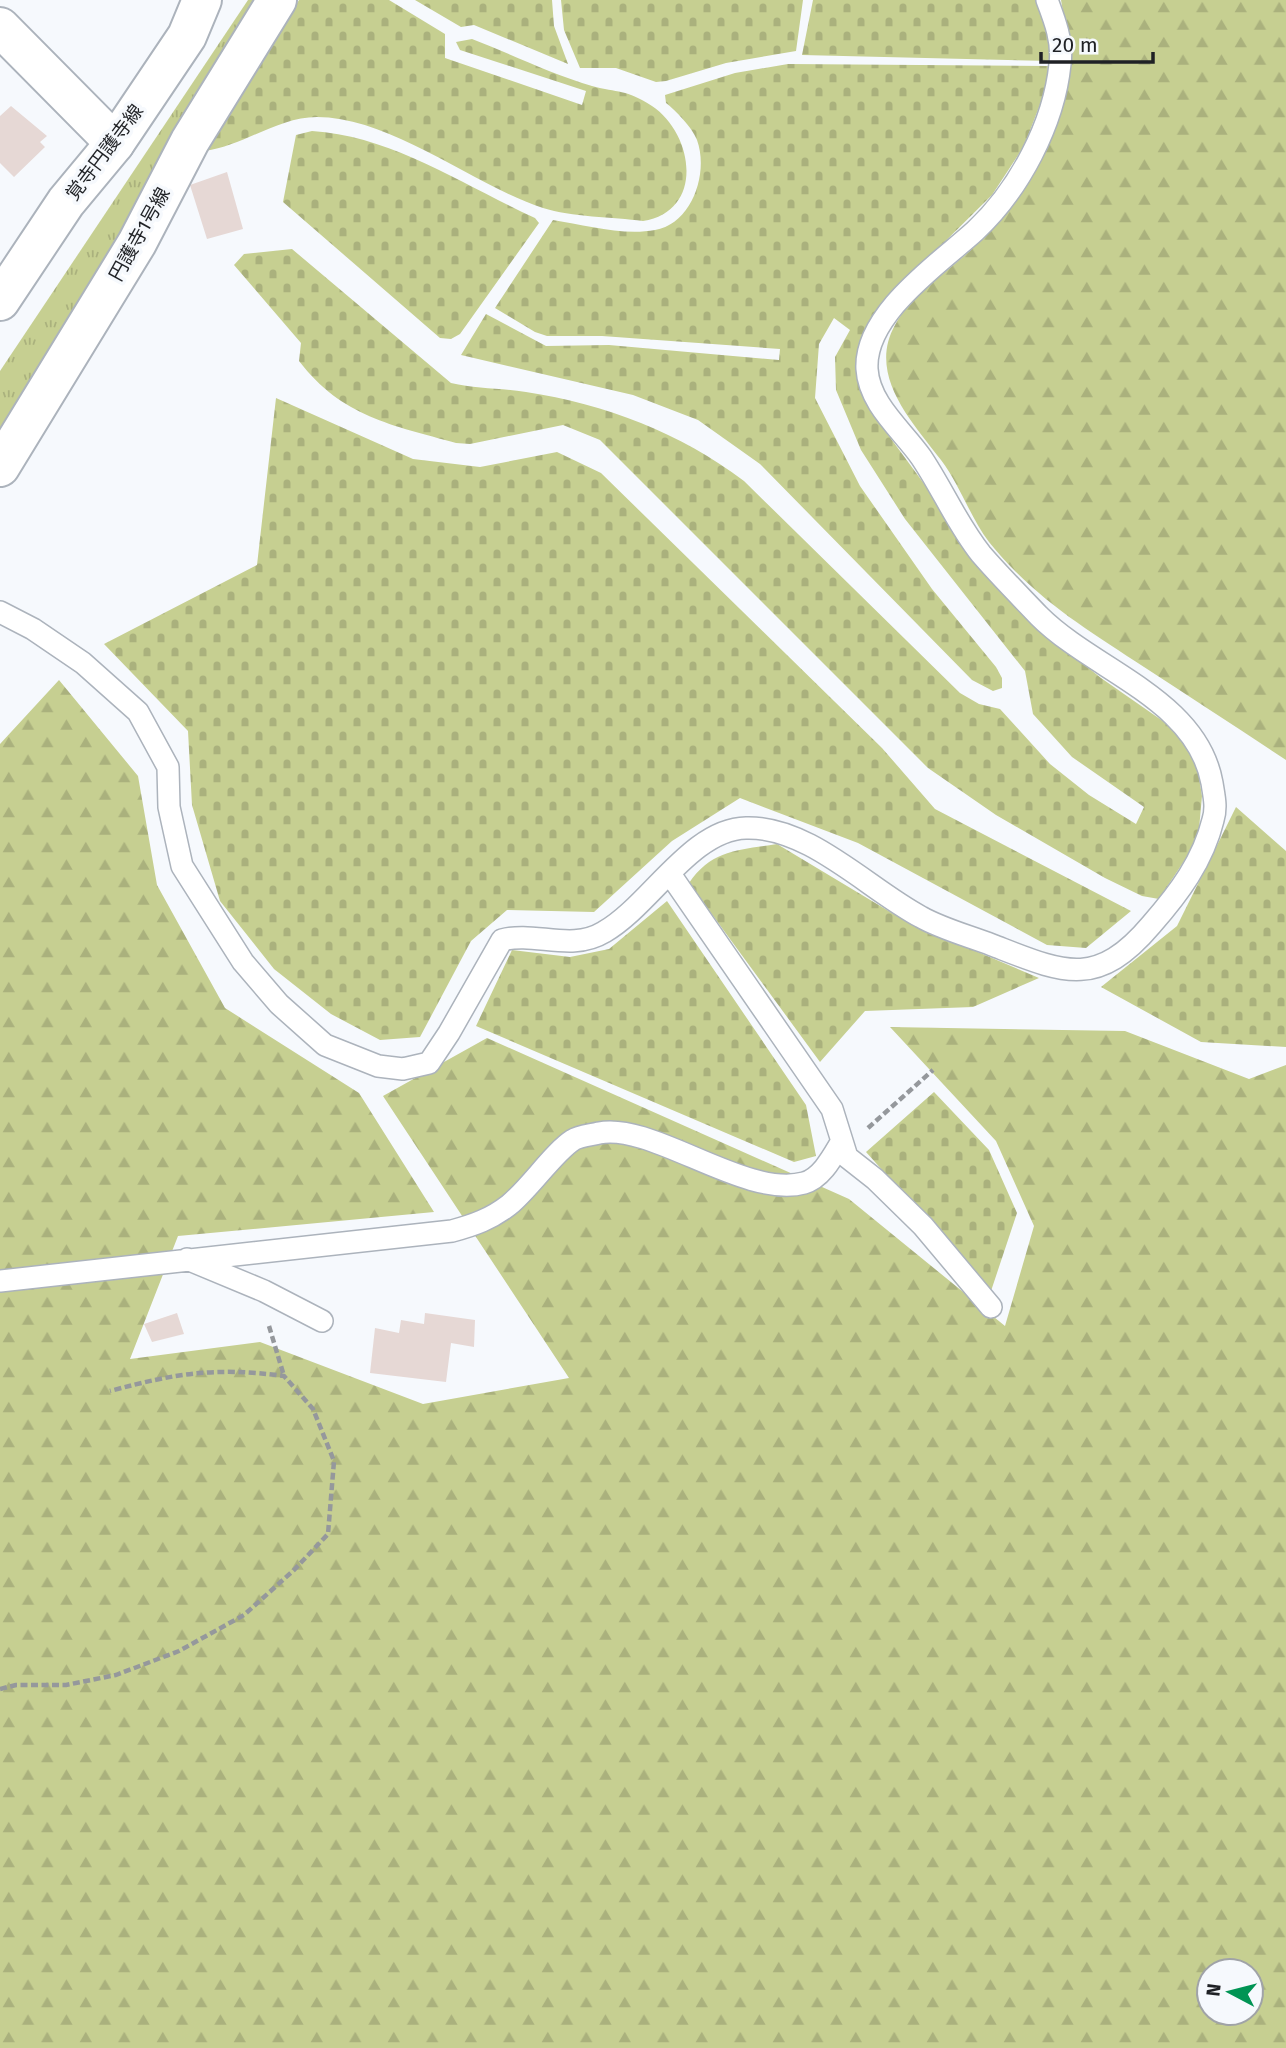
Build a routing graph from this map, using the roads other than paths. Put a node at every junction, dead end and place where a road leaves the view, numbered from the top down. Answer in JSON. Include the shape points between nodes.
{"nodes":[{"id":1,"x":202,"y":0,"type":"edge"},
{"id":2,"x":276,"y":0,"type":"edge"},
{"id":3,"x":1047,"y":0,"type":"edge"},
{"id":4,"x":0,"y":27,"type":"edge"},
{"id":5,"x":115,"y":143,"type":"junction"},
{"id":6,"x":0,"y":301,"type":"edge"},
{"id":7,"x":0,"y":467,"type":"edge"},
{"id":8,"x":0,"y":612,"type":"edge"},
{"id":9,"x":670,"y":874,"type":"junction"},
{"id":10,"x":843,"y":1144,"type":"junction"},
{"id":11,"x":186,"y":1259,"type":"junction"},
{"id":12,"x":0,"y":1281,"type":"edge"},
{"id":13,"x":991,"y":1307,"type":"dead end"},
{"id":14,"x":322,"y":1321,"type":"dead end"}],
"edges":[{"from":1,"to":5,"type":"street","name":"覚寺円護寺線","via":[[187,36]]},
{"from":2,"to":7,"type":"street","name":"円護寺1号線","via":[[190,141],[137,243]]},
{"from":3,"to":9,"type":"lane","via":[[1058,28],[1061,62],[1038,139],[1012,189],[978,228],[912,282],[875,335],[867,369],[881,407],[920,457],[979,551],[1044,621],[1169,709],[1207,759],[1216,810],[1205,853],[1139,939],[1104,966],[1068,972],[922,918],[822,853],[778,831],[742,827],[704,840]]},
{"from":4,"to":5,"type":"street"},
{"from":5,"to":6,"type":"street","name":"覚寺円護寺線","via":[[66,202]]},
{"from":8,"to":9,"type":"lane","via":[[83,663],[138,712],[168,767],[169,807],[182,866],[206,908],[279,1004],[325,1045],[346,1054],[403,1069],[429,1063],[502,940],[517,936],[577,942],[604,932]]},
{"from":9,"to":10,"type":"lane","via":[[832,1109]]},
{"from":10,"to":11,"type":"lane","via":[[824,1169],[804,1183],[784,1184],[737,1174],[626,1134],[602,1132],[573,1140],[510,1204],[484,1222],[452,1231]]},
{"from":10,"to":13,"type":"lane","via":[[847,1157],[923,1226]]},
{"from":11,"to":12,"type":"lane"},
{"from":11,"to":14,"type":"lane"}]}
